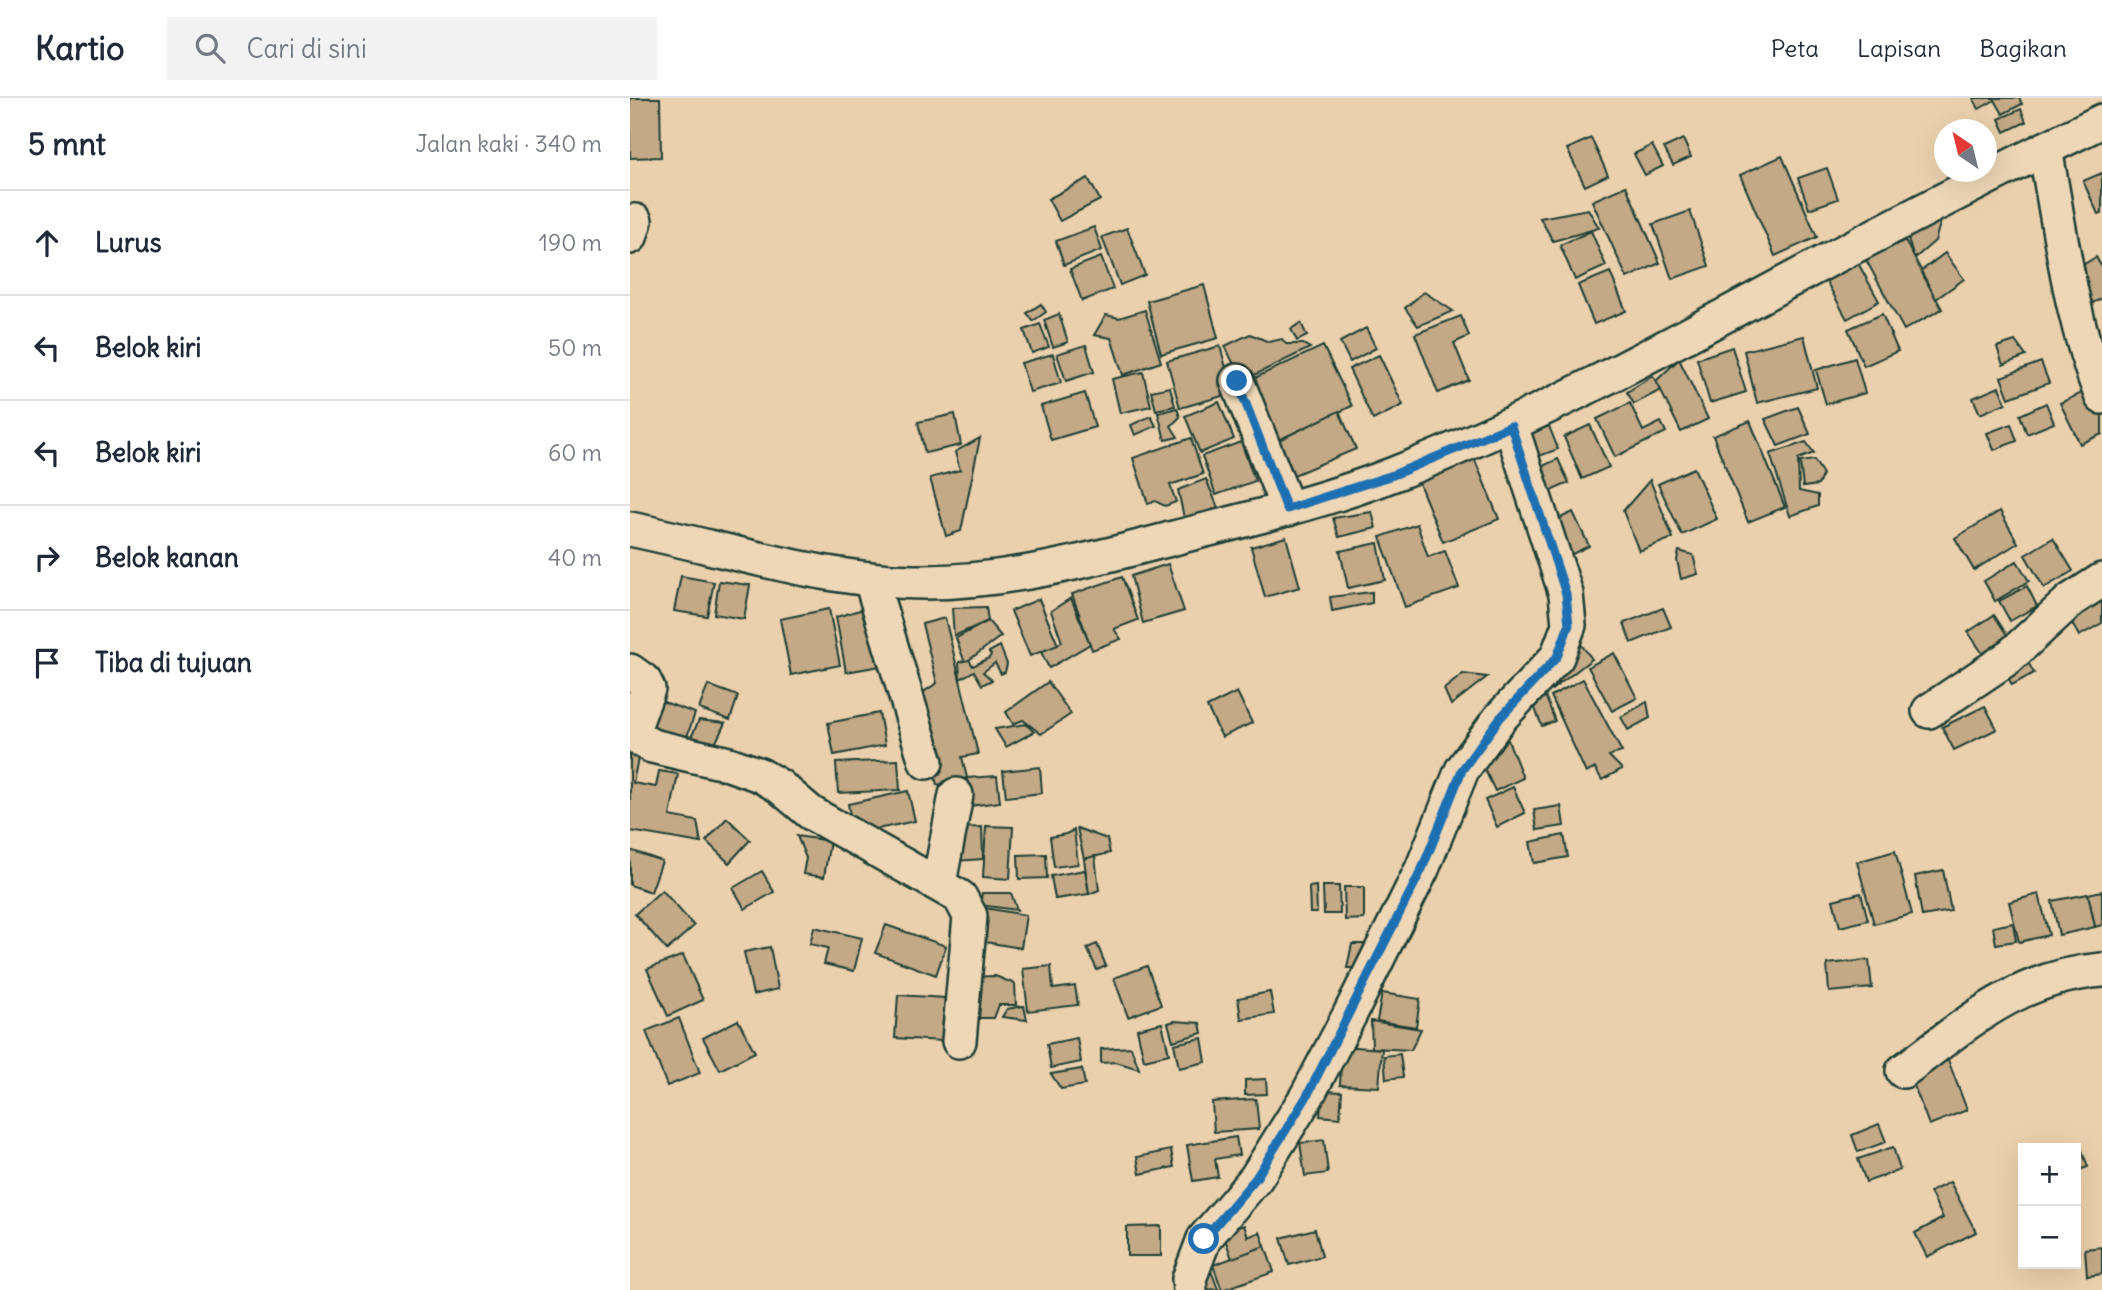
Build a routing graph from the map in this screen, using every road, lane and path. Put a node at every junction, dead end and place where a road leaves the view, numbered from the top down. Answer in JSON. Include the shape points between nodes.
{"nodes":[{"id":1,"x":2102,"y":121,"type":"edge"},
{"id":2,"x":2045,"y":149,"type":"junction"},
{"id":3,"x":1237,"y":381,"type":"dead end"},
{"id":4,"x":2102,"y":397,"type":"edge"},
{"id":5,"x":1511,"y":426,"type":"junction"},
{"id":6,"x":1287,"y":509,"type":"junction"},
{"id":7,"x":630,"y":529,"type":"edge"},
{"id":8,"x":871,"y":580,"type":"junction"},
{"id":9,"x":2102,"y":580,"type":"edge"},
{"id":10,"x":630,"y":671,"type":"edge"},
{"id":11,"x":1929,"y":711,"type":"dead end"},
{"id":12,"x":926,"y":762,"type":"dead end"},
{"id":13,"x":956,"y":795,"type":"dead end"},
{"id":14,"x":939,"y":883,"type":"junction"},
{"id":15,"x":2102,"y":970,"type":"edge"},
{"id":16,"x":959,"y":1041,"type":"dead end"},
{"id":17,"x":1903,"y":1071,"type":"dead end"},
{"id":18,"x":1182,"y":1286,"type":"edge"}],
"edges":[{"from":1,"to":2,"type":"street"},
{"from":2,"to":4,"type":"street","via":[[2071,295],[2084,351]]},
{"from":2,"to":5,"type":"street"},
{"from":3,"to":6,"type":"street"},
{"from":5,"to":6,"type":"street","via":[[1393,475]]},
{"from":5,"to":18,"type":"street","via":[[1566,594],[1569,625],[1557,657],[1500,718],[1462,770],[1422,869],[1307,1096],[1256,1178],[1204,1239]]},
{"from":6,"to":8,"type":"street","via":[[1123,551],[989,578]]},
{"from":7,"to":8,"type":"street","via":[[827,575]]},
{"from":8,"to":12,"type":"street"},
{"from":9,"to":11,"type":"street","via":[[2071,600],[2008,658]]},
{"from":10,"to":14,"type":"street","via":[[648,689],[634,722],[641,740],[760,775],[811,813]]},
{"from":13,"to":14,"type":"street"},
{"from":14,"to":16,"type":"street","via":[[960,897],[970,916]]},
{"from":15,"to":17,"type":"street","via":[[2050,977],[2007,997]]}]}
